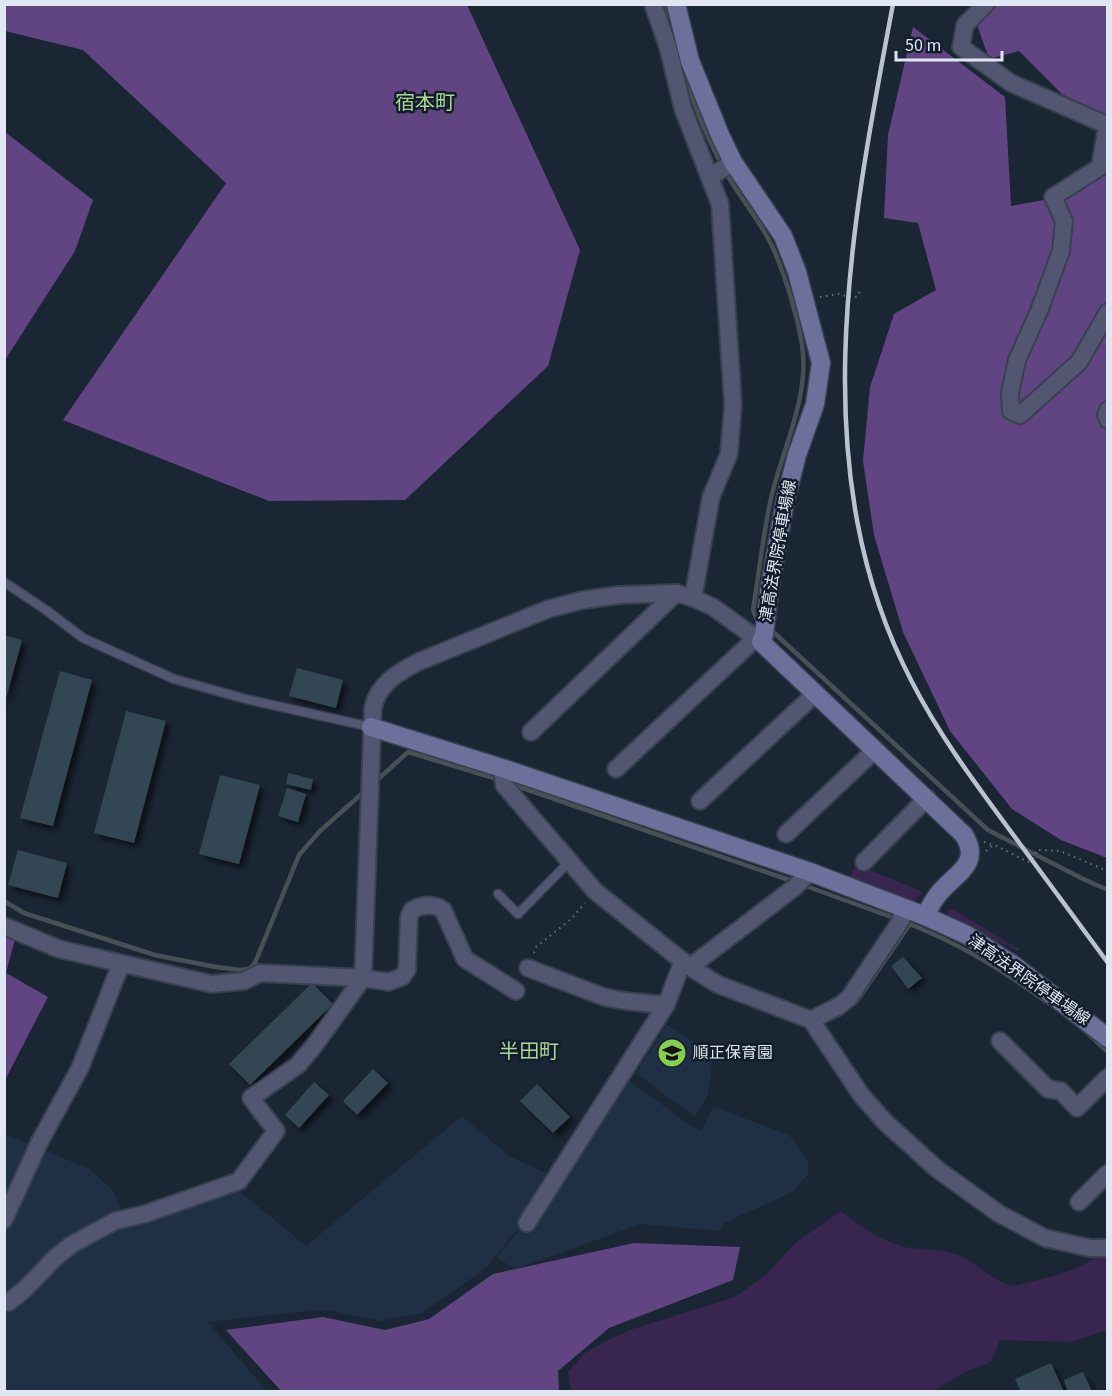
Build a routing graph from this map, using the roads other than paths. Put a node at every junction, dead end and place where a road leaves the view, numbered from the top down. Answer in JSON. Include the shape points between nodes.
{"nodes":[{"id":1,"x":654,"y":4,"type":"edge"},
{"id":2,"x":986,"y":4,"type":"edge"},
{"id":3,"x":677,"y":25,"type":"edge"},
{"id":4,"x":687,"y":120,"type":"junction"},
{"id":5,"x":725,"y":167,"type":"junction"},
{"id":6,"x":720,"y":204,"type":"junction"},
{"id":7,"x":1107,"y":312,"type":"edge"},
{"id":8,"x":1107,"y":410,"type":"edge"},
{"id":9,"x":1107,"y":420,"type":"edge"},
{"id":10,"x":4,"y":582,"type":"edge"},
{"id":11,"x":676,"y":593,"type":"junction"},
{"id":12,"x":693,"y":598,"type":"junction"},
{"id":13,"x":762,"y":633,"type":"junction"},
{"id":14,"x":816,"y":693,"type":"junction"},
{"id":15,"x":371,"y":727,"type":"junction"},
{"id":16,"x":531,"y":732,"type":"dead end"},
{"id":17,"x":875,"y":750,"type":"junction"},
{"id":18,"x":616,"y":769,"type":"dead end"},
{"id":19,"x":504,"y":777,"type":"junction"},
{"id":20,"x":927,"y":798,"type":"junction"},
{"id":21,"x":700,"y":801,"type":"dead end"},
{"id":22,"x":786,"y":834,"type":"dead end"},
{"id":23,"x":864,"y":862,"type":"dead end"},
{"id":24,"x":566,"y":865,"type":"junction"},
{"id":25,"x":802,"y":880,"type":"junction"},
{"id":26,"x":498,"y":894,"type":"dead end"},
{"id":27,"x":926,"y":916,"type":"junction"},
{"id":28,"x":902,"y":917,"type":"junction"},
{"id":29,"x":4,"y":926,"type":"edge"},
{"id":30,"x":121,"y":964,"type":"junction"},
{"id":31,"x":683,"y":966,"type":"junction"},
{"id":32,"x":528,"y":968,"type":"road end"},
{"id":33,"x":363,"y":978,"type":"junction"},
{"id":34,"x":516,"y":991,"type":"dead end"},
{"id":35,"x":666,"y":1005,"type":"junction"},
{"id":36,"x":813,"y":1023,"type":"junction"},
{"id":37,"x":1107,"y":1038,"type":"edge"},
{"id":38,"x":1000,"y":1041,"type":"dead end"},
{"id":39,"x":1107,"y":1077,"type":"edge"},
{"id":40,"x":1107,"y":1173,"type":"edge"},
{"id":41,"x":1079,"y":1202,"type":"dead end"},
{"id":42,"x":4,"y":1220,"type":"edge"},
{"id":43,"x":527,"y":1223,"type":"dead end"},
{"id":44,"x":1107,"y":1248,"type":"edge"},
{"id":45,"x":4,"y":1303,"type":"edge"}],
"edges":[{"from":1,"to":3,"type":"street"},
{"from":2,"to":7,"type":"street","via":[[965,25],[961,47],[1011,83],[1107,125],[1100,167],[1053,197],[1064,221],[1061,251],[1017,360],[1010,393],[1011,411],[1020,415],[1079,362]]},
{"from":3,"to":4,"type":"street"},
{"from":3,"to":5,"type":"main road","name":"津高法界院停車場線"},
{"from":4,"to":5,"type":"street"},
{"from":4,"to":6,"type":"street"},
{"from":5,"to":6,"type":"street","via":[[728,198]]},
{"from":5,"to":13,"type":"main road","name":"津高法界院停車場線","via":[[783,236],[806,302],[821,363],[815,404],[796,455],[785,501]]},
{"from":6,"to":12,"type":"street","via":[[733,405],[729,454],[711,497]]},
{"from":8,"to":9,"type":"street"},
{"from":10,"to":15,"type":"lane","via":[[83,638],[174,679]]},
{"from":11,"to":12,"type":"street"},
{"from":11,"to":15,"type":"street","via":[[619,595],[548,609],[418,662],[387,681],[375,697]]},
{"from":11,"to":16,"type":"street"},
{"from":12,"to":13,"type":"street"},
{"from":13,"to":14,"type":"main road","name":"津高法界院停車場線"},
{"from":13,"to":18,"type":"street"},
{"from":14,"to":17,"type":"main road","name":"津高法界院停車場線"},
{"from":14,"to":21,"type":"street"},
{"from":15,"to":19,"type":"main road","name":"津高法界院停車場線"},
{"from":15,"to":33,"type":"street"},
{"from":17,"to":20,"type":"main road","name":"津高法界院停車場線"},
{"from":17,"to":22,"type":"street"},
{"from":19,"to":24,"type":"street"},
{"from":19,"to":25,"type":"main road","name":"津高法界院停車場線"},
{"from":20,"to":23,"type":"street"},
{"from":20,"to":27,"type":"main road","name":"津高法界院停車場線","via":[[964,835],[971,851],[967,865],[940,892]]},
{"from":24,"to":26,"type":"lane","via":[[518,914]]},
{"from":24,"to":31,"type":"street"},
{"from":25,"to":28,"type":"main road","name":"津高法界院停車場線"},
{"from":25,"to":31,"type":"street"},
{"from":27,"to":28,"type":"main road","name":"津高法界院停車場線"},
{"from":27,"to":37,"type":"main road","name":"津高法界院停車場線","via":[[967,935],[1012,964]]},
{"from":28,"to":36,"type":"street","via":[[849,998]]},
{"from":29,"to":30,"type":"street","via":[[59,949]]},
{"from":30,"to":33,"type":"street","via":[[212,984],[244,981],[260,973]]},
{"from":30,"to":42,"type":"street","via":[[80,1068],[40,1141]]},
{"from":31,"to":35,"type":"street"},
{"from":31,"to":36,"type":"street"},
{"from":32,"to":35,"type":"street","via":[[604,997]]},
{"from":33,"to":34,"type":"street","via":[[388,982],[402,977],[407,970],[410,914],[417,908],[438,906],[447,916],[465,959]]},
{"from":33,"to":45,"type":"street","via":[[298,1065],[251,1098],[276,1131],[239,1181],[115,1221],[71,1245],[25,1289]]},
{"from":35,"to":43,"type":"street"},
{"from":36,"to":44,"type":"street","via":[[862,1096],[937,1169],[998,1213],[1045,1238]]},
{"from":38,"to":39,"type":"street","via":[[1048,1089],[1061,1091],[1077,1108]]},
{"from":40,"to":41,"type":"street"}]}
